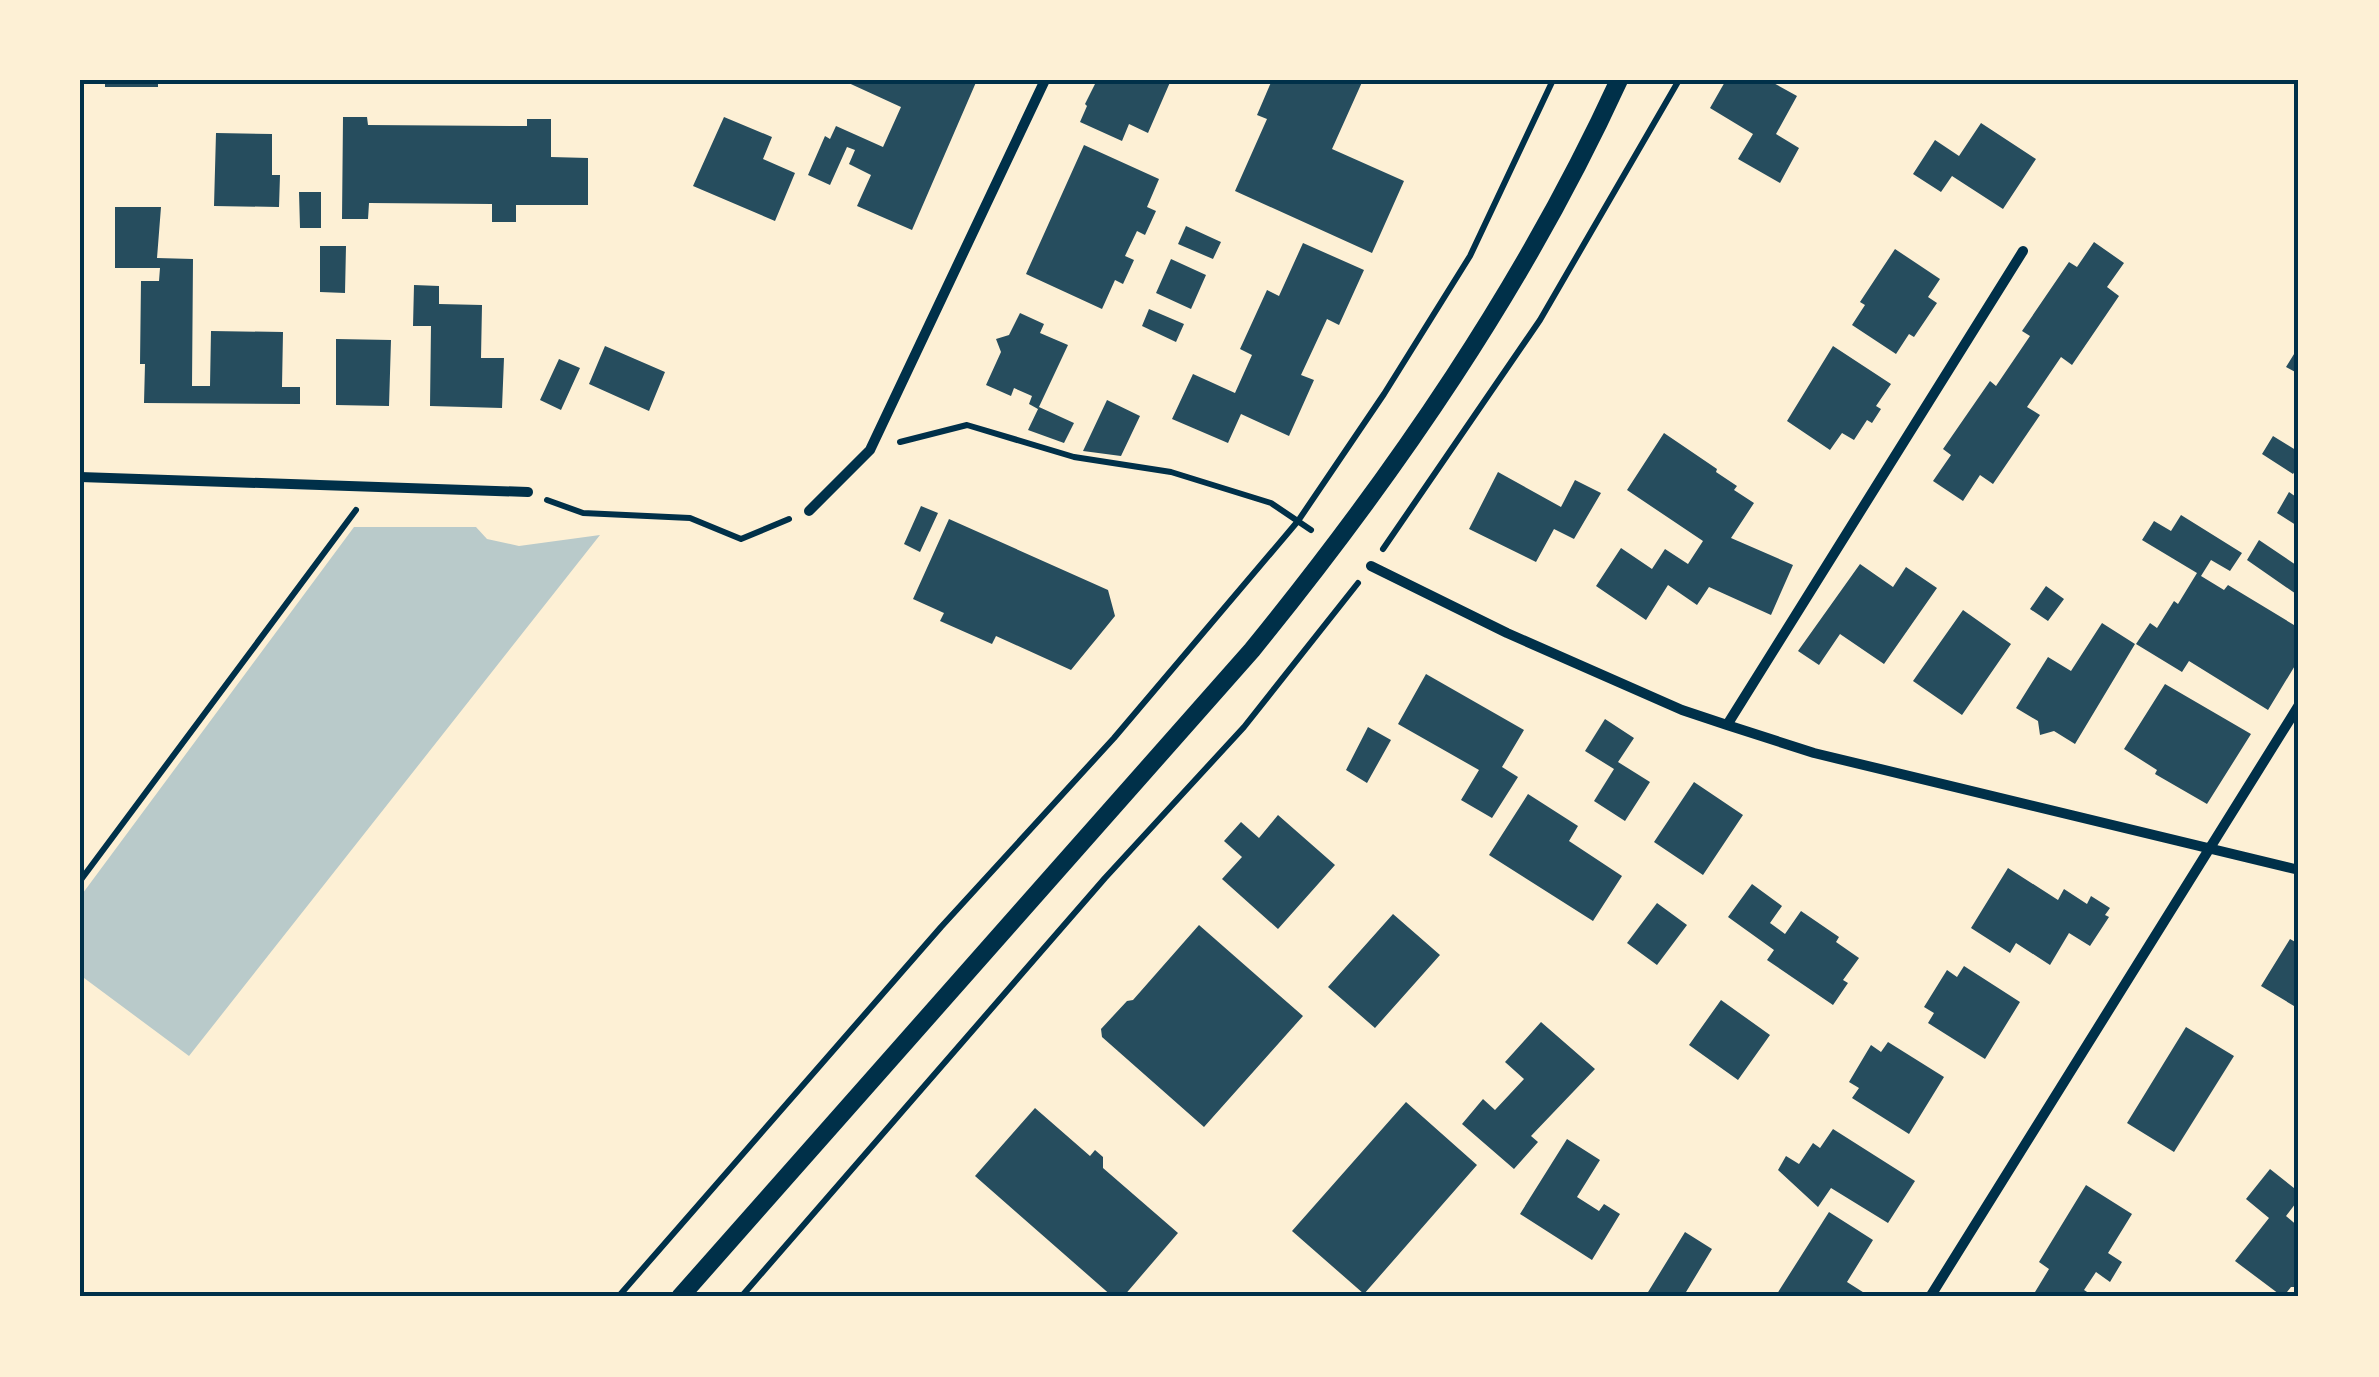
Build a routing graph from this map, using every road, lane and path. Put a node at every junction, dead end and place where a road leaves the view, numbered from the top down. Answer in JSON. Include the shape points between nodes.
{"nodes":[{"id":1,"x":1046,"y":80,"type":"edge"},
{"id":2,"x":1553,"y":80,"type":"edge"},
{"id":3,"x":1619,"y":80,"type":"edge"},
{"id":4,"x":2023,"y":250,"type":"dead end"},
{"id":5,"x":870,"y":450,"type":"junction"},
{"id":6,"x":80,"y":477,"type":"edge"},
{"id":7,"x":374,"y":484,"type":"junction"},
{"id":8,"x":528,"y":492,"type":"joint"},
{"id":9,"x":809,"y":510,"type":"joint"},
{"id":10,"x":1298,"y":521,"type":"junction"},
{"id":11,"x":1335,"y":547,"type":"junction"},
{"id":12,"x":1371,"y":566,"type":"dead end"},
{"id":13,"x":2299,"y":705,"type":"edge"},
{"id":14,"x":1726,"y":725,"type":"junction"},
{"id":15,"x":2210,"y":848,"type":"junction"},
{"id":16,"x":2299,"y":870,"type":"edge"},
{"id":17,"x":80,"y":881,"type":"edge"},
{"id":18,"x":618,"y":1297,"type":"edge"},
{"id":19,"x":680,"y":1297,"type":"edge"},
{"id":20,"x":1930,"y":1297,"type":"edge"}],
"edges":[{"from":1,"to":5,"type":"street"},
{"from":2,"to":10,"type":"path","via":[[1470,256]]},
{"from":3,"to":11,"type":"street","via":[[1546,225],[1448,390]]},
{"from":4,"to":14,"type":"street"},
{"from":5,"to":9,"type":"street"},
{"from":5,"to":10,"type":"path","via":[[967,425],[1074,457],[1172,472],[1271,503]]},
{"from":6,"to":7,"type":"street"},
{"from":7,"to":8,"type":"street"},
{"from":7,"to":17,"type":"path"},
{"from":8,"to":9,"type":"path","via":[[583,514],[690,518],[741,538]]},
{"from":10,"to":11,"type":"path"},
{"from":10,"to":18,"type":"path"},
{"from":11,"to":19,"type":"street","via":[[1252,650]]},
{"from":12,"to":14,"type":"street","via":[[1507,633]]},
{"from":13,"to":15,"type":"street"},
{"from":14,"to":15,"type":"street","via":[[1814,753]]},
{"from":15,"to":16,"type":"street"},
{"from":15,"to":20,"type":"street"}]}
